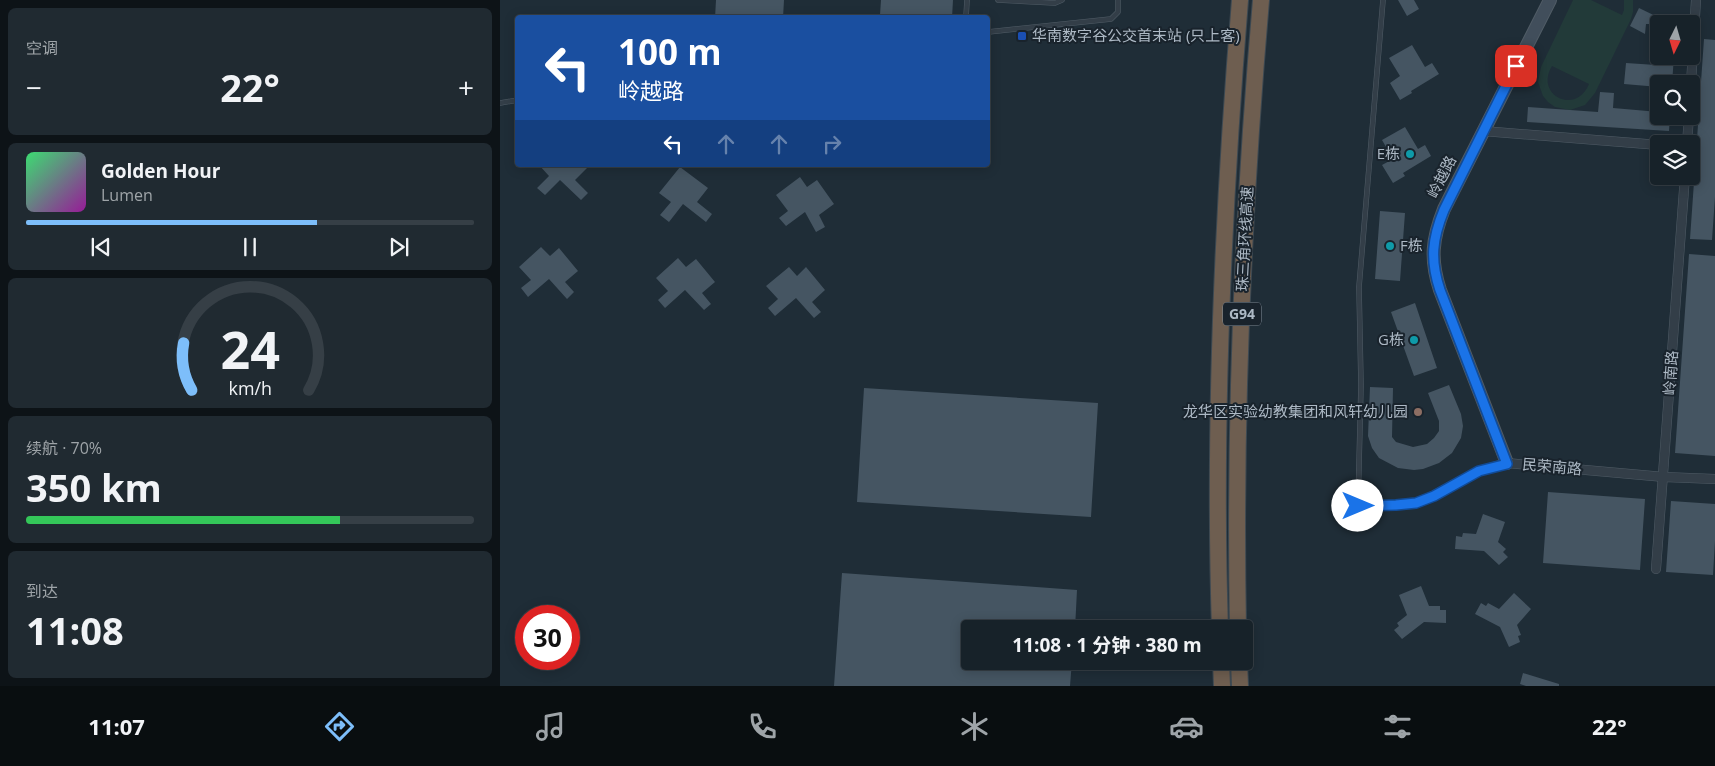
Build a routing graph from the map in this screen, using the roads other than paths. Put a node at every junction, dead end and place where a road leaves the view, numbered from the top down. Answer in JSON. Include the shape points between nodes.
{"nodes":[{"id":1,"x":967,"y":0,"type":"edge"},
{"id":2,"x":998,"y":0,"type":"edge"},
{"id":3,"x":1062,"y":0,"type":"edge"},
{"id":4,"x":1118,"y":0,"type":"edge"},
{"id":5,"x":1240,"y":0,"type":"edge"},
{"id":6,"x":1261,"y":0,"type":"edge"},
{"id":7,"x":1383,"y":0,"type":"edge"},
{"id":8,"x":1550,"y":0,"type":"edge"},
{"id":9,"x":1696,"y":0,"type":"edge"},
{"id":10,"x":966,"y":15,"type":"edge"},
{"id":11,"x":990,"y":32,"type":"edge"},
{"id":12,"x":1692,"y":75,"type":"edge"},
{"id":13,"x":515,"y":100,"type":"edge"},
{"id":14,"x":500,"y":103,"type":"edge"},
{"id":15,"x":1483,"y":131,"type":"junction"},
{"id":16,"x":1650,"y":144,"type":"edge"},
{"id":17,"x":1684,"y":185,"type":"edge"},
{"id":18,"x":1507,"y":464,"type":"junction"},
{"id":19,"x":1664,"y":477,"type":"junction"},
{"id":20,"x":1715,"y":479,"type":"edge"},
{"id":21,"x":1358,"y":506,"type":"joint"},
{"id":22,"x":1656,"y":569,"type":"dead end"},
{"id":23,"x":1220,"y":620,"type":"edge"},
{"id":24,"x":1238,"y":620,"type":"edge"},
{"id":25,"x":1221,"y":670,"type":"edge"},
{"id":26,"x":1239,"y":670,"type":"edge"},
{"id":27,"x":1222,"y":686,"type":"edge"},
{"id":28,"x":1240,"y":686,"type":"edge"}],
"edges":[{"from":1,"to":10,"type":"lane"},
{"from":2,"to":3,"type":"lane","via":[[1055,3]]},
{"from":4,"to":11,"type":"lane","via":[[1118,12],[1111,18]]},
{"from":5,"to":23,"type":"highway","name":"珠三角环线高速","number":"G94","via":[[1232,101],[1218,417]]},
{"from":6,"to":24,"type":"highway","name":"珠三角环线高速","number":"G94","via":[[1246,210],[1236,531]]},
{"from":7,"to":21,"type":"lane","via":[[1359,288]]},
{"from":8,"to":15,"type":"street","name":"岭越路"},
{"from":9,"to":12,"type":"street"},
{"from":13,"to":14,"type":"lane"},
{"from":15,"to":16,"type":"street"},
{"from":15,"to":18,"type":"street","name":"岭越路","via":[[1438,224],[1433,258],[1440,290]]},
{"from":17,"to":19,"type":"street","name":"岭南路"},
{"from":18,"to":19,"type":"street","name":"民荣南路"},
{"from":18,"to":21,"type":"street","name":"民荣南路","via":[[1479,471],[1416,503]]},
{"from":19,"to":20,"type":"street","name":"民荣南路"},
{"from":19,"to":22,"type":"street","name":"岭南路"},
{"from":25,"to":27,"type":"highway"},
{"from":26,"to":28,"type":"highway"}]}
